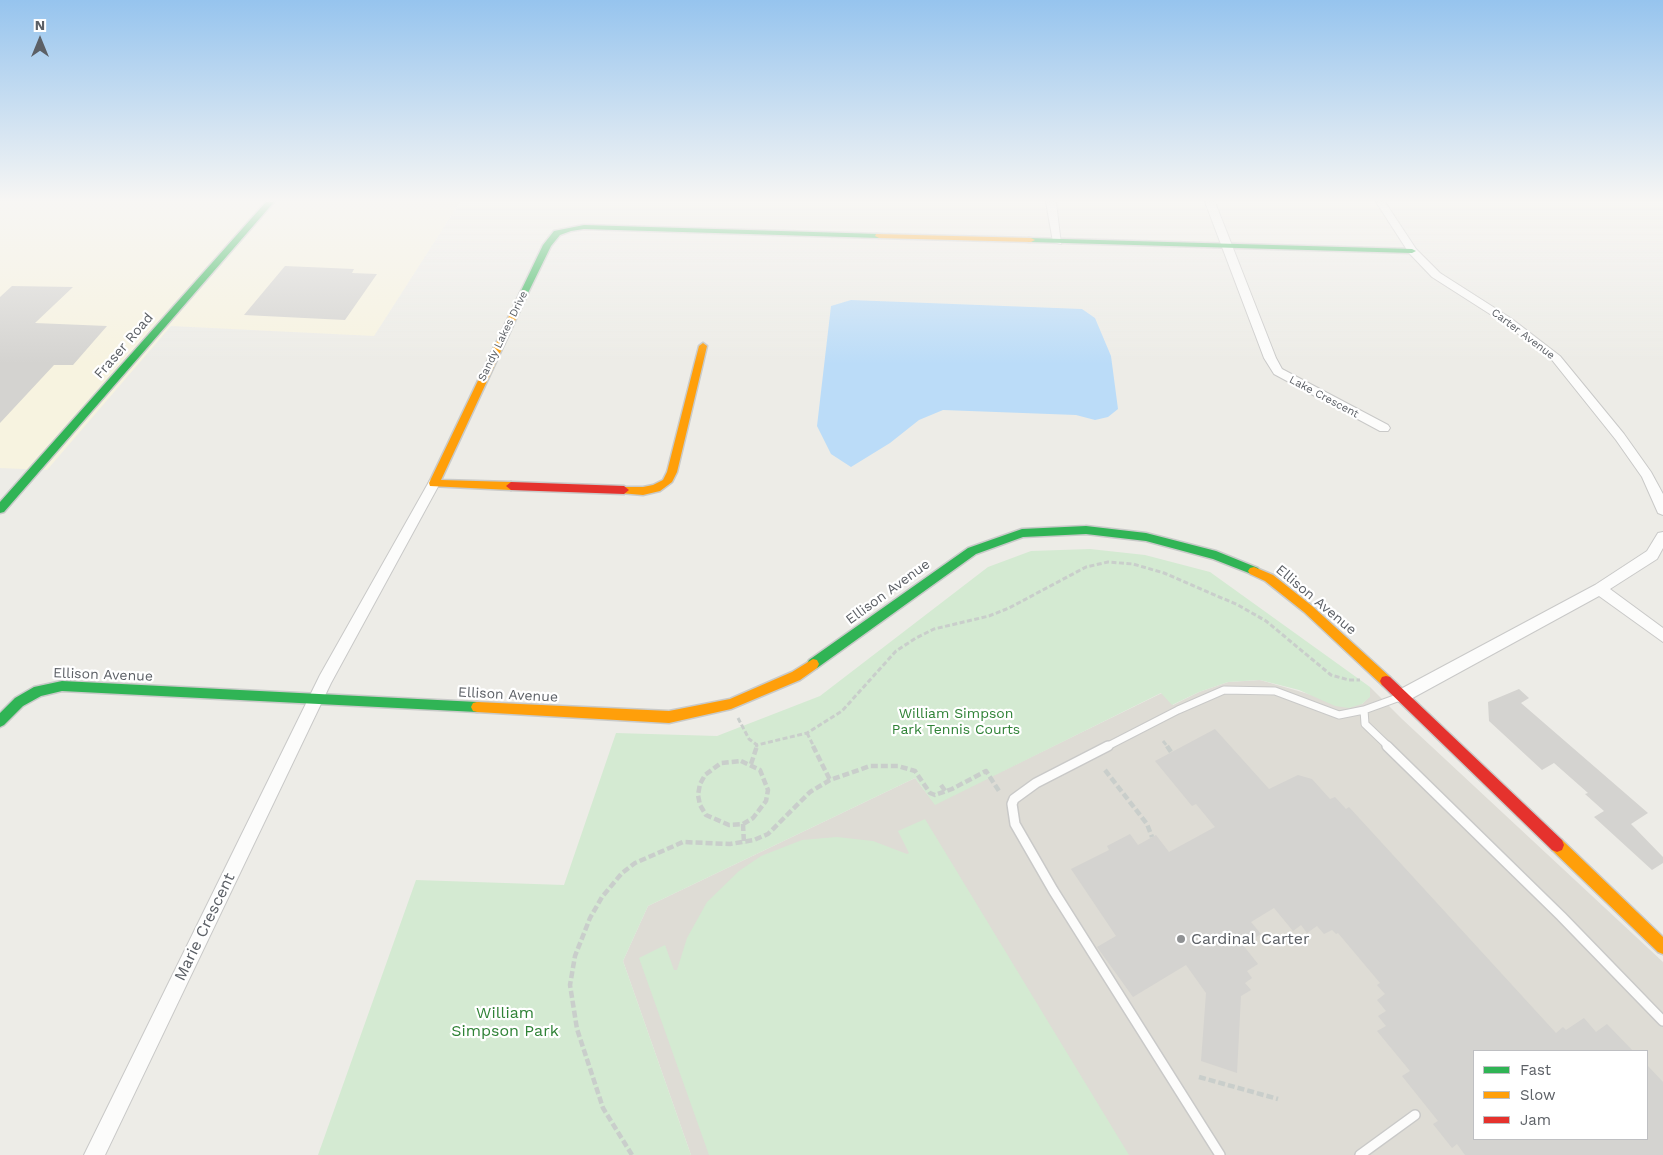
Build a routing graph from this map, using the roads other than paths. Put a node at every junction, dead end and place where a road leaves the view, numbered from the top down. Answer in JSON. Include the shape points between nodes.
{"nodes":[{"id":1,"x":223,"y":256,"type":"edge"},
{"id":2,"x":541,"y":256,"type":"edge"},
{"id":3,"x":1231,"y":256,"type":"edge"},
{"id":4,"x":1417,"y":256,"type":"edge"},
{"id":5,"x":703,"y":346,"type":"dead end"},
{"id":6,"x":1384,"y":428,"type":"dead end"},
{"id":7,"x":434,"y":483,"type":"junction"},
{"id":8,"x":0,"y":509,"type":"edge"},
{"id":9,"x":1663,"y":510,"type":"edge"},
{"id":10,"x":1663,"y":537,"type":"edge"},
{"id":11,"x":1600,"y":589,"type":"junction"},
{"id":12,"x":1663,"y":636,"type":"edge"},
{"id":13,"x":1402,"y":696,"type":"junction"},
{"id":14,"x":316,"y":700,"type":"junction"},
{"id":15,"x":1364,"y":710,"type":"junction"},
{"id":16,"x":0,"y":721,"type":"edge"},
{"id":17,"x":1663,"y":947,"type":"edge"},
{"id":18,"x":1663,"y":1021,"type":"edge"},
{"id":19,"x":1415,"y":1115,"type":"dead end"},
{"id":20,"x":94,"y":1155,"type":"edge"},
{"id":21,"x":1220,"y":1155,"type":"edge"},
{"id":22,"x":1360,"y":1155,"type":"edge"}],
"edges":[{"from":1,"to":8,"type":"street","name":"Fraser Road"},
{"from":2,"to":7,"type":"street","name":"Sandy Lakes Drive"},
{"from":3,"to":6,"type":"street","name":"Lake Crescent","via":[[1278,371]]},
{"from":4,"to":9,"type":"street","name":"Carter Avenue","via":[[1436,274],[1508,321],[1556,358],[1647,475]]},
{"from":5,"to":7,"type":"street","via":[[672,472],[667,482],[656,488],[642,491]]},
{"from":7,"to":14,"type":"street","name":"Sandy Lakes Drive"},
{"from":10,"to":11,"type":"street","via":[[1652,555]]},
{"from":11,"to":12,"type":"street"},
{"from":11,"to":13,"type":"street"},
{"from":13,"to":14,"type":"street","name":"Ellison Avenue","via":[[1308,609],[1269,578],[1216,555],[1146,537],[1086,530],[1022,533],[972,551],[796,676],[722,706],[670,717]]},
{"from":13,"to":15,"type":"lane"},
{"from":13,"to":17,"type":"street","name":"Ellison Avenue"},
{"from":14,"to":16,"type":"street","name":"Ellison Avenue","via":[[56,686],[18,702]]},
{"from":14,"to":20,"type":"street","name":"Marie Crescent"},
{"from":15,"to":18,"type":"lane","via":[[1366,724]]},
{"from":15,"to":21,"type":"lane","via":[[1339,715],[1275,691],[1224,690],[1169,714],[1036,783],[1012,804],[1015,824],[1054,890]]},
{"from":19,"to":22,"type":"lane"}]}
